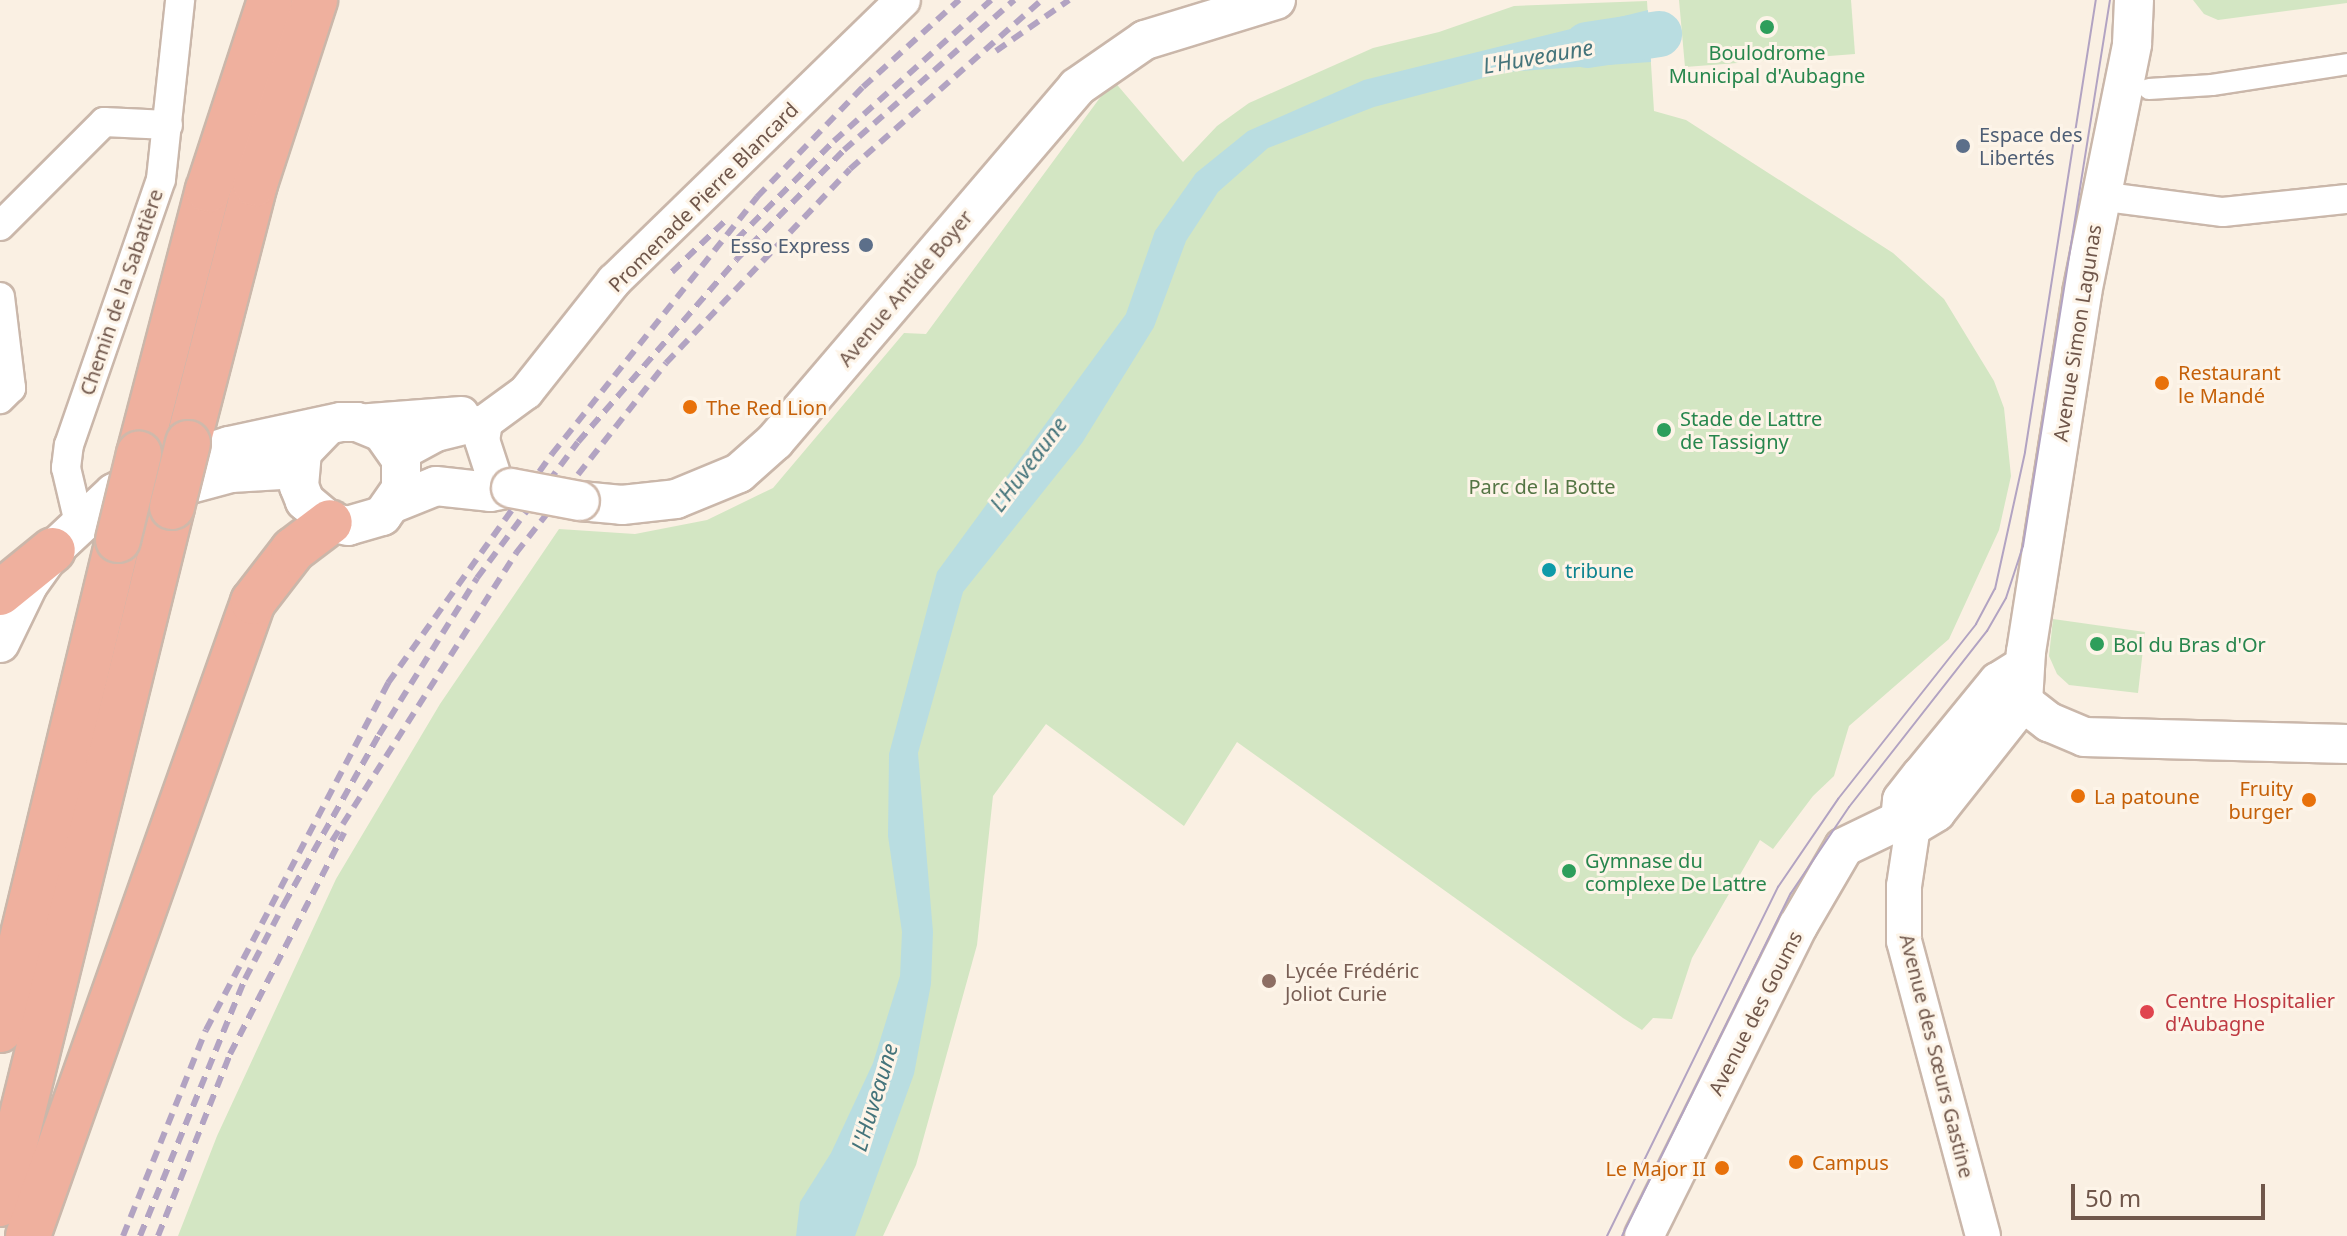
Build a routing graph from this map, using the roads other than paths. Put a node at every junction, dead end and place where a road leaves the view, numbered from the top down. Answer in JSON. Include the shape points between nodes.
{"nodes":[{"id":1,"x":270,"y":0,"type":"edge"},
{"id":2,"x":315,"y":0,"type":"edge"},
{"id":3,"x":903,"y":0,"type":"edge"},
{"id":4,"x":1276,"y":0,"type":"edge"},
{"id":5,"x":2134,"y":0,"type":"edge"},
{"id":6,"x":180,"y":3,"type":"edge"},
{"id":7,"x":2347,"y":64,"type":"edge"},
{"id":8,"x":2149,"y":89,"type":"dead end"},
{"id":9,"x":168,"y":125,"type":"junction"},
{"id":10,"x":2099,"y":196,"type":"junction"},
{"id":11,"x":2347,"y":199,"type":"edge"},
{"id":12,"x":0,"y":226,"type":"edge"},
{"id":13,"x":0,"y":297,"type":"edge"},
{"id":14,"x":0,"y":399,"type":"edge"},
{"id":15,"x":513,"y":403,"type":"junction"},
{"id":16,"x":485,"y":422,"type":"junction"},
{"id":17,"x":342,"y":424,"type":"junction"},
{"id":18,"x":400,"y":456,"type":"junction"},
{"id":19,"x":298,"y":469,"type":"junction"},
{"id":20,"x":502,"y":483,"type":"junction"},
{"id":21,"x":394,"y":503,"type":"junction"},
{"id":22,"x":330,"y":522,"type":"junction"},
{"id":23,"x":84,"y":539,"type":"junction"},
{"id":24,"x":0,"y":593,"type":"edge"},
{"id":25,"x":0,"y":643,"type":"edge"},
{"id":26,"x":2023,"y":684,"type":"junction"},
{"id":27,"x":2347,"y":744,"type":"edge"},
{"id":28,"x":1906,"y":823,"type":"junction"},
{"id":29,"x":0,"y":1030,"type":"edge"},
{"id":30,"x":0,"y":1204,"type":"edge"},
{"id":31,"x":28,"y":1236,"type":"edge"},
{"id":32,"x":1644,"y":1236,"type":"edge"},
{"id":33,"x":1983,"y":1236,"type":"edge"}],
"edges":[{"from":1,"to":23,"type":"highway","bridge":true,"via":[[208,190],[139,454]]},
{"from":2,"to":30,"type":"highway","bridge":true,"via":[[255,184]]},
{"from":3,"to":15,"type":"street","name":"Promenade Pierre Blancard","via":[[614,281]]},
{"from":4,"to":20,"type":"main road","name":"Avenue Antide Boyer","bridge":true,"via":[[1145,40],[1077,87],[775,441],[739,473],[676,499],[622,505]]},
{"from":5,"to":10,"type":"main road","name":"Avenue Simon Lagunas","via":[[2132,44]]},
{"from":6,"to":9,"type":"street","name":"Chemin de la Sabatière"},
{"from":7,"to":8,"type":"street"},
{"from":9,"to":12,"type":"street","via":[[104,122]]},
{"from":9,"to":23,"type":"street","name":"Chemin de la Sabatière","via":[[150,219],[69,445],[66,468]]},
{"from":10,"to":11,"type":"street","via":[[2223,212]]},
{"from":10,"to":26,"type":"main road","name":"Avenue Simon Lagunas"},
{"from":13,"to":14,"type":"street","via":[[11,388]]},
{"from":15,"to":16,"type":"street","name":"Promenade Pierre Blancard"},
{"from":15,"to":17,"type":"street","via":[[436,418]]},
{"from":16,"to":18,"type":"street","name":"Promenade Pierre Blancard","via":[[436,434]]},
{"from":16,"to":20,"type":"street","via":[[482,440]]},
{"from":17,"to":18,"type":"main road","via":[[382,432]]},
{"from":17,"to":19,"type":"main road","via":[[302,452]]},
{"from":17,"to":23,"type":"main road","via":[[229,446],[168,466],[114,493]]},
{"from":18,"to":20,"type":"main road","name":"Avenue Antide Boyer"},
{"from":18,"to":21,"type":"main road","via":[[401,489]]},
{"from":19,"to":22,"type":"main road","via":[[305,501]]},
{"from":19,"to":23,"type":"main road","via":[[231,473],[174,488]]},
{"from":20,"to":21,"type":"main road","name":"Avenue Antide Boyer","via":[[490,492],[436,486]]},
{"from":21,"to":22,"type":"main road","via":[[366,524]]},
{"from":22,"to":31,"type":"highway","via":[[293,550],[253,602]]},
{"from":23,"to":24,"type":"highway"},
{"from":23,"to":25,"type":"main road","via":[[28,585]]},
{"from":23,"to":29,"type":"highway"},
{"from":26,"to":27,"type":"main road","via":[[2049,722],[2084,737]]},
{"from":26,"to":28,"type":"main road","via":[[1998,682],[1902,800]]},
{"from":28,"to":32,"type":"main road","name":"Avenue des Goums","via":[[1844,847],[1798,926]]},
{"from":28,"to":33,"type":"street","name":"Avenue des Sœurs Gastine","via":[[1904,941]]}]}
